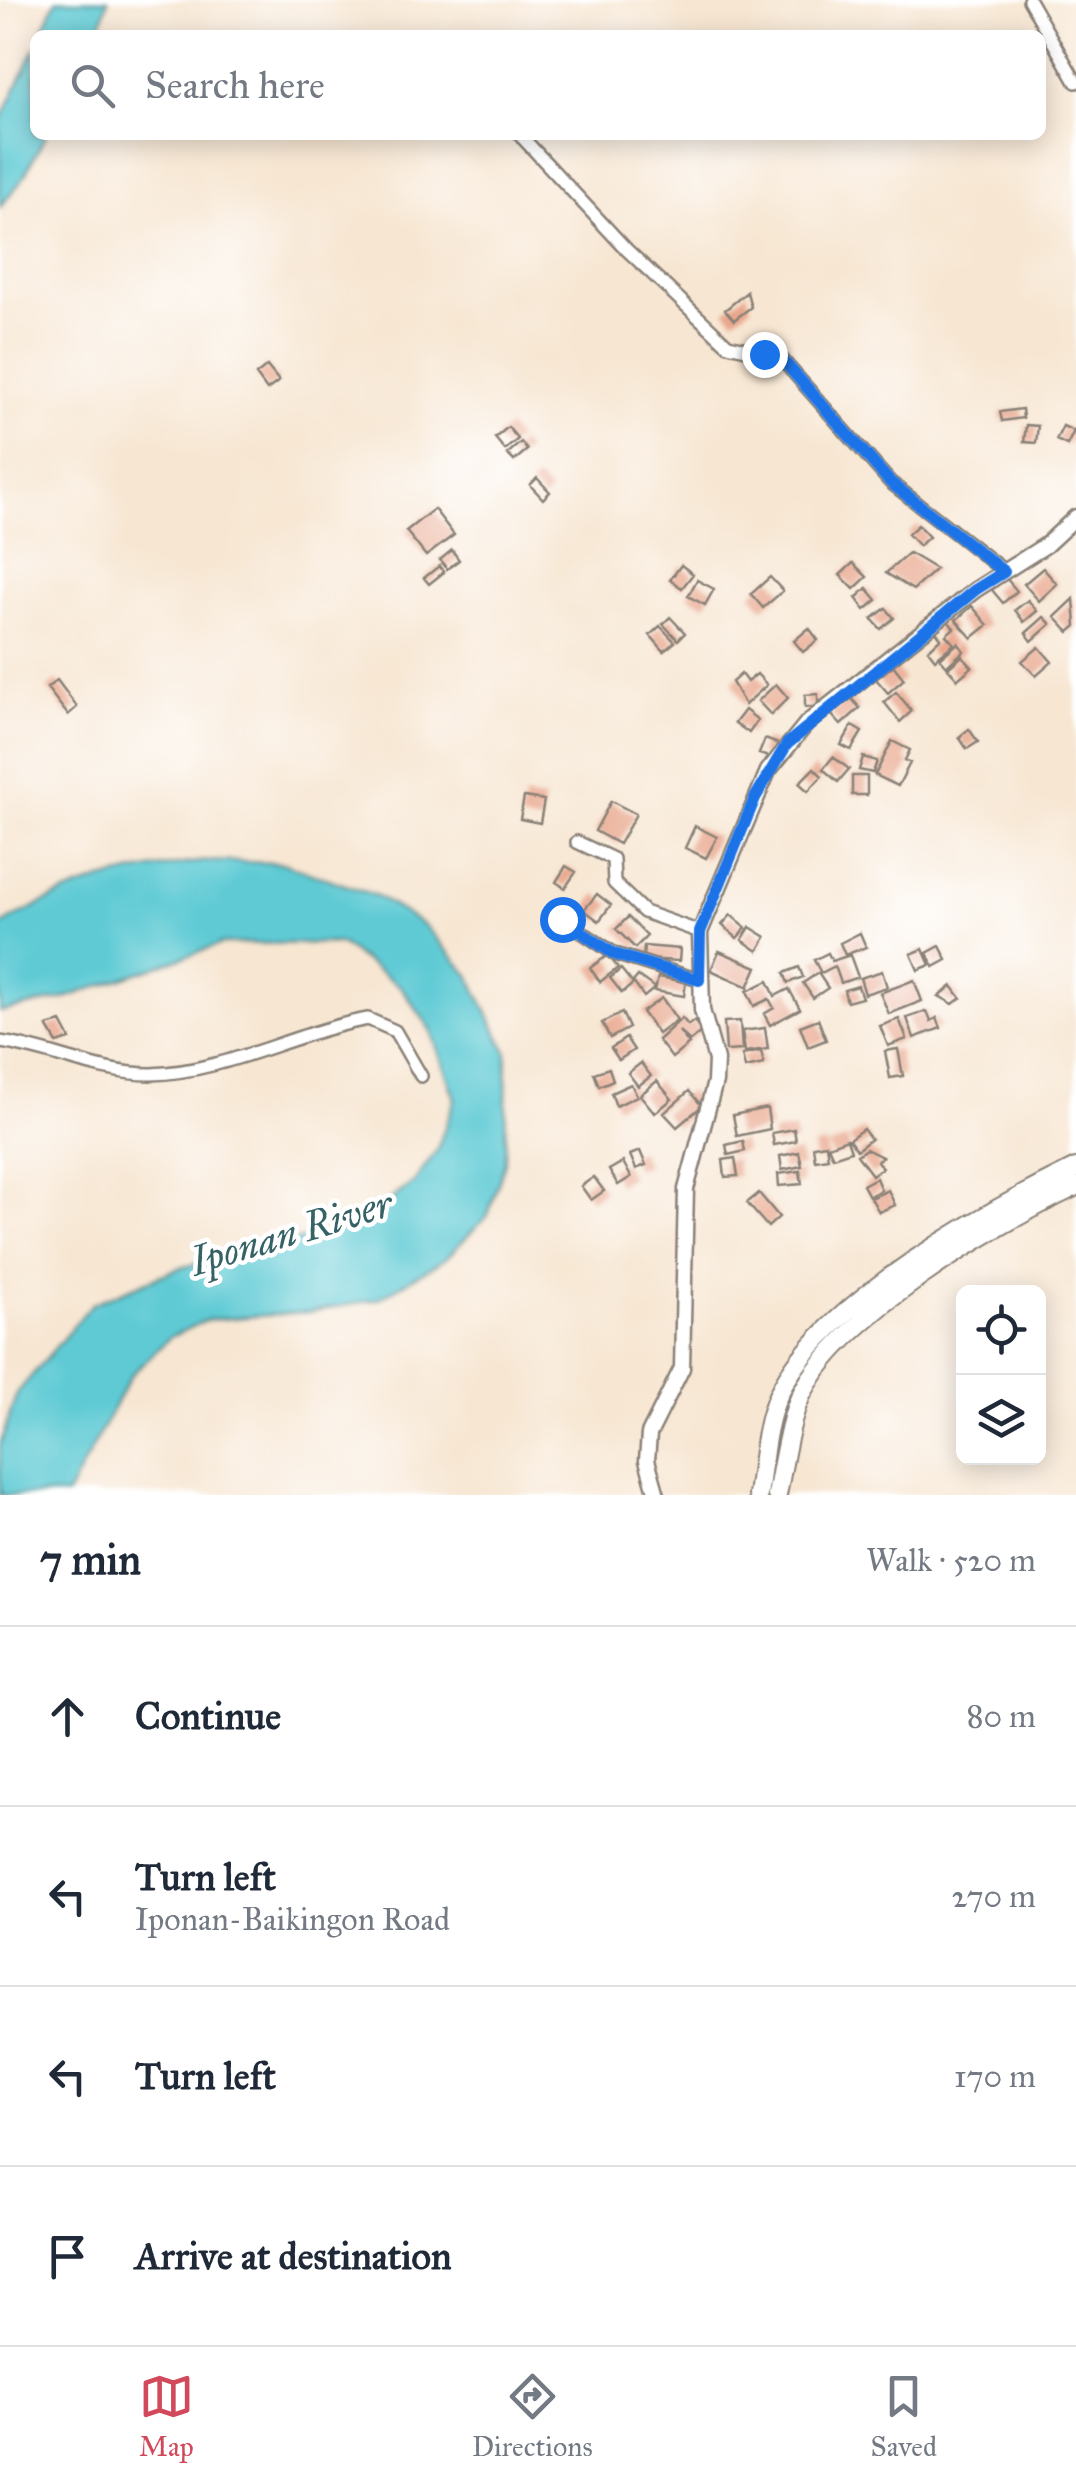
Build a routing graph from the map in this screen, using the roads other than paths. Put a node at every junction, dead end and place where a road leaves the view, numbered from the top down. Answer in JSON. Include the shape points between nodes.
{"nodes":[{"id":1,"x":1030,"y":0,"type":"edge"},
{"id":2,"x":1076,"y":82,"type":"edge"},
{"id":3,"x":525,"y":140,"type":"edge"},
{"id":4,"x":1076,"y":517,"type":"edge"},
{"id":5,"x":1004,"y":572,"type":"junction"},
{"id":6,"x":578,"y":842,"type":"dead end"},
{"id":7,"x":562,"y":919,"type":"dead end"},
{"id":8,"x":700,"y":932,"type":"junction"},
{"id":9,"x":699,"y":980,"type":"junction"},
{"id":10,"x":0,"y":1042,"type":"edge"},
{"id":11,"x":421,"y":1076,"type":"dead end"},
{"id":12,"x":1076,"y":1168,"type":"edge"},
{"id":13,"x":1076,"y":1186,"type":"edge"},
{"id":14,"x":658,"y":1495,"type":"edge"},
{"id":15,"x":758,"y":1495,"type":"edge"},
{"id":16,"x":777,"y":1495,"type":"edge"}],
"edges":[{"from":1,"to":2,"type":"street"},
{"from":3,"to":5,"type":"street","via":[[722,340],[779,356],[890,482]]},
{"from":4,"to":5,"type":"street"},
{"from":5,"to":8,"type":"street","via":[[787,744],[755,798]]},
{"from":6,"to":8,"type":"street","via":[[613,859],[614,883],[644,912]]},
{"from":7,"to":9,"type":"street","via":[[614,954]]},
{"from":8,"to":9,"type":"street"},
{"from":9,"to":14,"type":"street","via":[[715,1082],[686,1188],[682,1368],[649,1434],[647,1460]]},
{"from":10,"to":11,"type":"street","via":[[151,1074],[206,1066],[368,1019],[395,1032]]},
{"from":12,"to":15,"type":"main road","via":[[959,1231],[818,1338],[780,1392]]},
{"from":13,"to":16,"type":"main road","via":[[968,1244],[832,1352],[798,1404]]}]}
